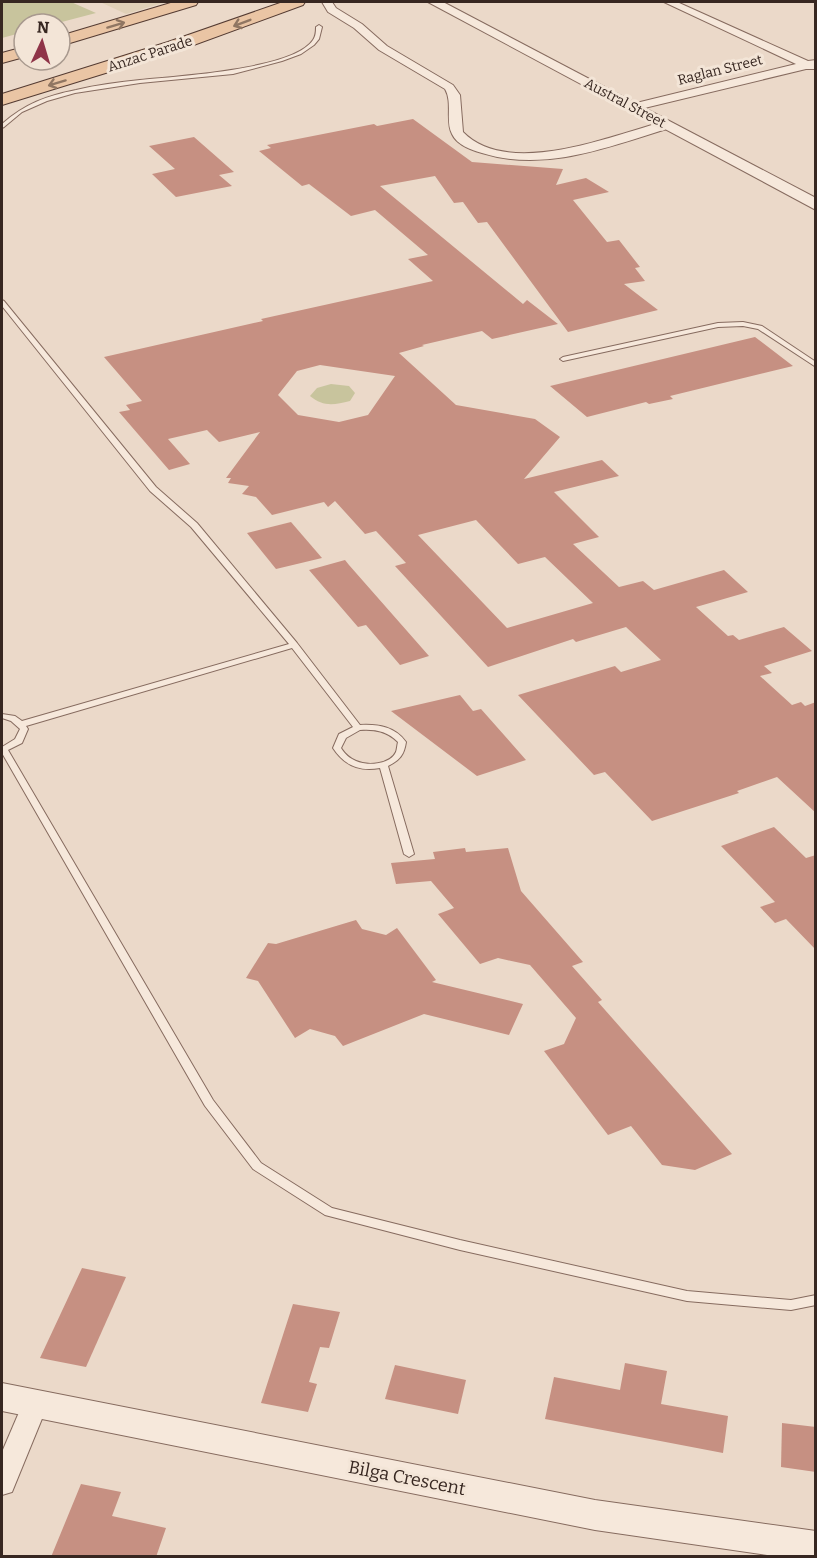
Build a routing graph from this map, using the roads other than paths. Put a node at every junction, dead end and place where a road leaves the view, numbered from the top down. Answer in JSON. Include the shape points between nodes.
{"nodes":[{"id":1,"x":190,"y":2,"type":"edge"},
{"id":2,"x":297,"y":2,"type":"edge"},
{"id":3,"x":327,"y":2,"type":"edge"},
{"id":4,"x":434,"y":2,"type":"edge"},
{"id":5,"x":669,"y":2,"type":"edge"},
{"id":6,"x":319,"y":27,"type":"dead end"},
{"id":7,"x":72,"y":37,"type":"edge"},
{"id":8,"x":812,"y":66,"type":"edge"},
{"id":9,"x":2,"y":100,"type":"edge"},
{"id":10,"x":632,"y":107,"type":"junction"},
{"id":11,"x":2,"y":126,"type":"edge"},
{"id":12,"x":666,"y":126,"type":"junction"},
{"id":13,"x":816,"y":205,"type":"edge"},
{"id":14,"x":2,"y":302,"type":"edge"},
{"id":15,"x":563,"y":359,"type":"dead end"},
{"id":16,"x":816,"y":365,"type":"edge"},
{"id":17,"x":294,"y":645,"type":"junction"},
{"id":18,"x":2,"y":716,"type":"edge"},
{"id":19,"x":22,"y":724,"type":"junction"},
{"id":20,"x":358,"y":728,"type":"junction"},
{"id":21,"x":3,"y":750,"type":"edge"},
{"id":22,"x":383,"y":764,"type":"junction"},
{"id":23,"x":409,"y":854,"type":"dead end"},
{"id":24,"x":816,"y":1300,"type":"edge"},
{"id":25,"x":2,"y":1397,"type":"edge"},
{"id":26,"x":35,"y":1404,"type":"junction"},
{"id":27,"x":2,"y":1483,"type":"edge"},
{"id":28,"x":816,"y":1547,"type":"edge"}],
"edges":[{"from":7,"to":1,"type":"main road","one_way":true},
{"from":2,"to":9,"type":"main road","name":"Anzac Parade","one_way":true},
{"from":3,"to":12,"type":"street","via":[[377,44],[449,87],[454,95],[457,133],[475,146],[513,154],[554,155]]},
{"from":4,"to":10,"type":"street","name":"Austral Street"},
{"from":5,"to":8,"type":"street"},
{"from":6,"to":11,"type":"lane","via":[[316,40],[299,54],[228,73],[80,90],[10,115]]},
{"from":8,"to":10,"type":"street","name":"Raglan Street"},
{"from":10,"to":12,"type":"street","name":"Austral Street"},
{"from":12,"to":13,"type":"street","name":"Austral Street"},
{"from":14,"to":17,"type":"lane","via":[[153,489],[194,525]]},
{"from":15,"to":16,"type":"lane","via":[[718,325],[743,324],[760,327]]},
{"from":17,"to":19,"type":"lane"},
{"from":17,"to":20,"type":"lane"},
{"from":18,"to":19,"type":"lane"},
{"from":19,"to":21,"type":"lane","via":[[19,741]]},
{"from":20,"to":22,"type":"lane","via":[[390,730],[402,742],[399,755]]},
{"from":20,"to":22,"type":"lane","via":[[342,736],[339,754],[353,763]]},
{"from":21,"to":24,"type":"lane","via":[[209,1103],[257,1166],[329,1212],[460,1245],[687,1296],[791,1305]]},
{"from":22,"to":23,"type":"lane"},
{"from":25,"to":26,"type":"street","name":"Bilga Crescent"},
{"from":26,"to":27,"type":"street"},
{"from":26,"to":28,"type":"street","name":"Bilga Crescent","via":[[595,1515]]}]}
